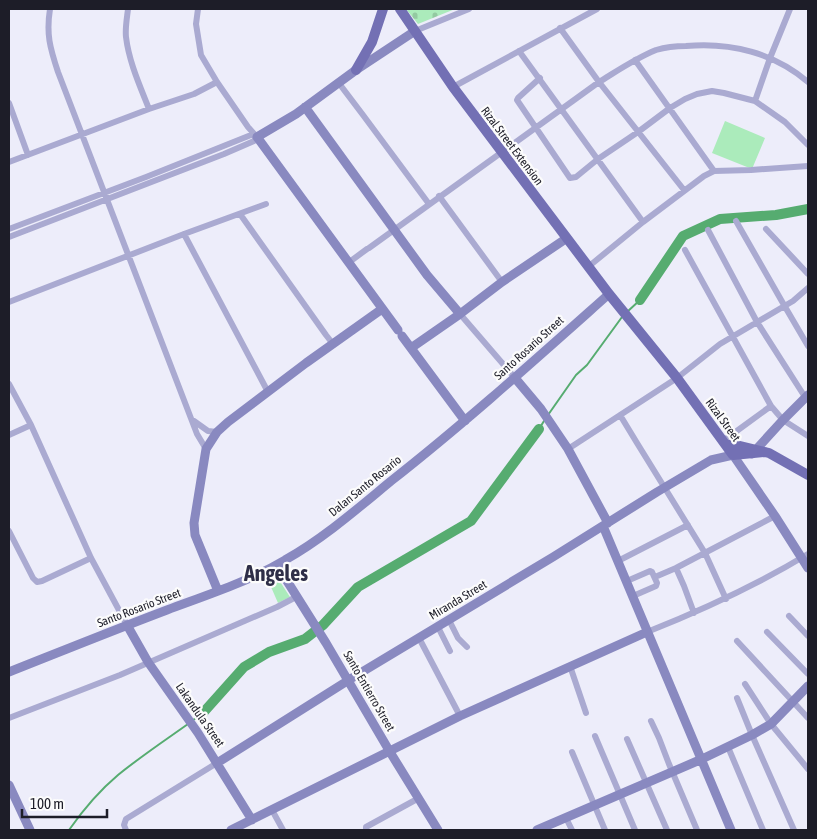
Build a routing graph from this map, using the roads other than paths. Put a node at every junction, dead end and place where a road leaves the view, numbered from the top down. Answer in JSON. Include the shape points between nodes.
{"nodes":[{"id":1,"x":48,"y":9,"type":"edge"},
{"id":2,"x":128,"y":9,"type":"edge"},
{"id":3,"x":198,"y":9,"type":"edge"},
{"id":4,"x":383,"y":9,"type":"edge"},
{"id":5,"x":400,"y":9,"type":"edge"},
{"id":6,"x":469,"y":9,"type":"edge"},
{"id":7,"x":597,"y":9,"type":"edge"},
{"id":8,"x":790,"y":9,"type":"edge"},
{"id":9,"x":560,"y":28,"type":"junction"},
{"id":10,"x":415,"y":31,"type":"junction"},
{"id":11,"x":519,"y":51,"type":"junction"},
{"id":12,"x":770,"y":58,"type":"junction"},
{"id":13,"x":636,"y":60,"type":"junction"},
{"id":14,"x":356,"y":70,"type":"junction"},
{"id":15,"x":540,"y":78,"type":"junction"},
{"id":16,"x":217,"y":82,"type":"junction"},
{"id":17,"x":338,"y":82,"type":"junction"},
{"id":18,"x":599,"y":82,"type":"junction"},
{"id":19,"x":808,"y":82,"type":"edge"},
{"id":20,"x":453,"y":87,"type":"junction"},
{"id":21,"x":755,"y":101,"type":"junction"},
{"id":22,"x":9,"y":103,"type":"edge"},
{"id":23,"x":305,"y":107,"type":"junction"},
{"id":24,"x":670,"y":108,"type":"junction"},
{"id":25,"x":149,"y":109,"type":"junction"},
{"id":26,"x":562,"y":110,"type":"junction"},
{"id":27,"x":536,"y":127,"type":"junction"},
{"id":28,"x":638,"y":132,"type":"junction"},
{"id":29,"x":82,"y":134,"type":"junction"},
{"id":30,"x":257,"y":137,"type":"junction"},
{"id":31,"x":808,"y":145,"type":"edge"},
{"id":32,"x":501,"y":152,"type":"junction"},
{"id":33,"x":28,"y":155,"type":"junction"},
{"id":34,"x":598,"y":159,"type":"junction"},
{"id":35,"x":9,"y":162,"type":"edge"},
{"id":36,"x":181,"y":163,"type":"junction"},
{"id":37,"x":808,"y":166,"type":"edge"},
{"id":38,"x":184,"y":170,"type":"junction"},
{"id":39,"x":714,"y":171,"type":"junction"},
{"id":40,"x":684,"y":190,"type":"junction"},
{"id":41,"x":105,"y":192,"type":"junction"},
{"id":42,"x":439,"y":196,"type":"junction"},
{"id":43,"x":108,"y":200,"type":"junction"},
{"id":44,"x":266,"y":204,"type":"dead end"},
{"id":45,"x":428,"y":204,"type":"junction"},
{"id":46,"x":240,"y":214,"type":"junction"},
{"id":47,"x":736,"y":221,"type":"dead end"},
{"id":48,"x":643,"y":222,"type":"junction"},
{"id":49,"x":28,"y":225,"type":"junction"},
{"id":50,"x":9,"y":229,"type":"edge"},
{"id":51,"x":766,"y":229,"type":"dead end"},
{"id":52,"x":393,"y":230,"type":"junction"},
{"id":53,"x":708,"y":230,"type":"dead end"},
{"id":54,"x":184,"y":234,"type":"junction"},
{"id":55,"x":9,"y":237,"type":"edge"},
{"id":56,"x":567,"y":238,"type":"junction"},
{"id":57,"x":685,"y":250,"type":"dead end"},
{"id":58,"x":129,"y":256,"type":"junction"},
{"id":59,"x":348,"y":263,"type":"junction"},
{"id":60,"x":588,"y":267,"type":"junction"},
{"id":61,"x":808,"y":274,"type":"edge"},
{"id":62,"x":502,"y":282,"type":"junction"},
{"id":63,"x":808,"y":288,"type":"edge"},
{"id":64,"x":609,"y":294,"type":"junction"},
{"id":65,"x":9,"y":302,"type":"edge"},
{"id":66,"x":784,"y":305,"type":"junction"},
{"id":67,"x":382,"y":309,"type":"junction"},
{"id":68,"x":460,"y":314,"type":"junction"},
{"id":69,"x":757,"y":322,"type":"junction"},
{"id":70,"x":732,"y":336,"type":"junction"},
{"id":71,"x":333,"y":344,"type":"junction"},
{"id":72,"x":808,"y":346,"type":"edge"},
{"id":73,"x":410,"y":348,"type":"junction"},
{"id":74,"x":515,"y":378,"type":"junction"},
{"id":75,"x":676,"y":378,"type":"junction"},
{"id":76,"x":9,"y":384,"type":"edge"},
{"id":77,"x":268,"y":392,"type":"junction"},
{"id":78,"x":807,"y":397,"type":"edge"},
{"id":79,"x":771,"y":406,"type":"junction"},
{"id":80,"x":620,"y":415,"type":"junction"},
{"id":81,"x":783,"y":420,"type":"junction"},
{"id":82,"x":194,"y":421,"type":"junction"},
{"id":83,"x":465,"y":421,"type":"junction"},
{"id":84,"x":31,"y":425,"type":"junction"},
{"id":85,"x":217,"y":432,"type":"junction"},
{"id":86,"x":9,"y":435,"type":"edge"},
{"id":87,"x":808,"y":436,"type":"edge"},
{"id":88,"x":725,"y":443,"type":"junction"},
{"id":89,"x":206,"y":449,"type":"junction"},
{"id":90,"x":568,"y":449,"type":"junction"},
{"id":91,"x":758,"y":452,"type":"junction"},
{"id":92,"x":733,"y":455,"type":"junction"},
{"id":93,"x":711,"y":460,"type":"junction"},
{"id":94,"x":808,"y":475,"type":"edge"},
{"id":95,"x":664,"y":488,"type":"junction"},
{"id":96,"x":775,"y":516,"type":"junction"},
{"id":97,"x":605,"y":524,"type":"junction"},
{"id":98,"x":688,"y":525,"type":"junction"},
{"id":99,"x":9,"y":531,"type":"edge"},
{"id":100,"x":705,"y":553,"type":"junction"},
{"id":101,"x":805,"y":556,"type":"edge"},
{"id":102,"x":92,"y":558,"type":"junction"},
{"id":103,"x":618,"y":561,"type":"junction"},
{"id":104,"x":278,"y":565,"type":"junction"},
{"id":105,"x":676,"y":568,"type":"junction"},
{"id":106,"x":808,"y":568,"type":"edge"},
{"id":107,"x":655,"y":577,"type":"junction"},
{"id":108,"x":627,"y":581,"type":"junction"},
{"id":109,"x":218,"y":591,"type":"junction"},
{"id":110,"x":633,"y":596,"type":"junction"},
{"id":111,"x":296,"y":597,"type":"junction"},
{"id":112,"x":726,"y":598,"type":"junction"},
{"id":113,"x":694,"y":613,"type":"junction"},
{"id":114,"x":789,"y":616,"type":"dead end"},
{"id":115,"x":449,"y":620,"type":"junction"},
{"id":116,"x":127,"y":625,"type":"junction"},
{"id":117,"x":438,"y":627,"type":"junction"},
{"id":118,"x":647,"y":632,"type":"junction"},
{"id":119,"x":767,"y":632,"type":"dead end"},
{"id":120,"x":808,"y":636,"type":"edge"},
{"id":121,"x":419,"y":638,"type":"junction"},
{"id":122,"x":737,"y":641,"type":"dead end"},
{"id":123,"x":467,"y":647,"type":"dead end"},
{"id":124,"x":450,"y":651,"type":"dead end"},
{"id":125,"x":148,"y":662,"type":"junction"},
{"id":126,"x":570,"y":666,"type":"junction"},
{"id":127,"x":9,"y":672,"type":"edge"},
{"id":128,"x":808,"y":674,"type":"edge"},
{"id":129,"x":348,"y":681,"type":"junction"},
{"id":130,"x":745,"y":684,"type":"dead end"},
{"id":131,"x":808,"y":686,"type":"edge"},
{"id":132,"x":737,"y":698,"type":"dead end"},
{"id":133,"x":793,"y":702,"type":"junction"},
{"id":134,"x":586,"y":713,"type":"dead end"},
{"id":135,"x":460,"y":716,"type":"junction"},
{"id":136,"x":9,"y":718,"type":"edge"},
{"id":137,"x":808,"y":718,"type":"edge"},
{"id":138,"x":652,"y":721,"type":"dead end"},
{"id":139,"x":771,"y":724,"type":"junction"},
{"id":140,"x":752,"y":735,"type":"junction"},
{"id":141,"x":595,"y":736,"type":"dead end"},
{"id":142,"x":627,"y":739,"type":"dead end"},
{"id":143,"x":728,"y":747,"type":"junction"},
{"id":144,"x":390,"y":752,"type":"junction"},
{"id":145,"x":572,"y":752,"type":"dead end"},
{"id":146,"x":702,"y":759,"type":"junction"},
{"id":147,"x":217,"y":763,"type":"junction"},
{"id":148,"x":808,"y":769,"type":"edge"},
{"id":149,"x":672,"y":772,"type":"junction"},
{"id":150,"x":646,"y":784,"type":"junction"},
{"id":151,"x":9,"y":785,"type":"edge"},
{"id":152,"x":620,"y":794,"type":"junction"},
{"id":153,"x":419,"y":798,"type":"junction"},
{"id":154,"x":594,"y":805,"type":"junction"},
{"id":155,"x":272,"y":810,"type":"junction"},
{"id":156,"x":566,"y":818,"type":"junction"},
{"id":157,"x":252,"y":820,"type":"junction"},
{"id":158,"x":30,"y":830,"type":"edge"},
{"id":159,"x":126,"y":830,"type":"edge"},
{"id":160,"x":231,"y":830,"type":"edge"},
{"id":161,"x":283,"y":830,"type":"edge"},
{"id":162,"x":366,"y":830,"type":"edge"},
{"id":163,"x":438,"y":830,"type":"edge"},
{"id":164,"x":537,"y":830,"type":"edge"},
{"id":165,"x":572,"y":830,"type":"edge"},
{"id":166,"x":605,"y":830,"type":"edge"},
{"id":167,"x":635,"y":830,"type":"edge"},
{"id":168,"x":667,"y":830,"type":"edge"},
{"id":169,"x":697,"y":830,"type":"edge"},
{"id":170,"x":731,"y":830,"type":"edge"},
{"id":171,"x":763,"y":830,"type":"edge"},
{"id":172,"x":794,"y":830,"type":"edge"}],
"edges":[{"from":1,"to":29,"type":"street","via":[[51,52]]},
{"from":2,"to":25,"type":"street","via":[[128,49]]},
{"from":3,"to":16,"type":"street","via":[[196,24],[201,55]]},
{"from":4,"to":14,"type":"main road","via":[[372,42]]},
{"from":5,"to":10,"type":"main road","name":"Rizal Street Extension"},
{"from":6,"to":10,"type":"street"},
{"from":7,"to":9,"type":"street"},
{"from":8,"to":12,"type":"street"},
{"from":9,"to":11,"type":"street"},
{"from":9,"to":18,"type":"street"},
{"from":10,"to":14,"type":"street"},
{"from":10,"to":20,"type":"main road","name":"Rizal Street Extension"},
{"from":11,"to":15,"type":"street"},
{"from":11,"to":20,"type":"street"},
{"from":12,"to":13,"type":"street","via":[[742,48],[697,44],[657,50]]},
{"from":12,"to":19,"type":"street"},
{"from":12,"to":21,"type":"street"},
{"from":13,"to":18,"type":"street"},
{"from":13,"to":24,"type":"street"},
{"from":14,"to":17,"type":"street"},
{"from":15,"to":26,"type":"street"},
{"from":15,"to":27,"type":"street","via":[[517,100]]},
{"from":16,"to":25,"type":"street","via":[[194,94]]},
{"from":16,"to":30,"type":"street"},
{"from":17,"to":23,"type":"street"},
{"from":17,"to":45,"type":"street"},
{"from":18,"to":26,"type":"street"},
{"from":18,"to":28,"type":"street"},
{"from":20,"to":32,"type":"main road","name":"Rizal Street Extension"},
{"from":21,"to":24,"type":"street","via":[[712,91],[697,94]]},
{"from":21,"to":31,"type":"street","via":[[785,122]]},
{"from":22,"to":33,"type":"street"},
{"from":23,"to":30,"type":"street"},
{"from":23,"to":52,"type":"street"},
{"from":24,"to":28,"type":"street"},
{"from":24,"to":39,"type":"street"},
{"from":25,"to":29,"type":"street"},
{"from":26,"to":27,"type":"street"},
{"from":26,"to":34,"type":"street"},
{"from":27,"to":32,"type":"street"},
{"from":27,"to":34,"type":"street","via":[[568,176],[576,177]]},
{"from":28,"to":34,"type":"street"},
{"from":28,"to":40,"type":"street"},
{"from":29,"to":33,"type":"street"},
{"from":29,"to":41,"type":"street"},
{"from":30,"to":36,"type":"street","via":[[251,135]]},
{"from":30,"to":38,"type":"street","via":[[237,149]]},
{"from":30,"to":59,"type":"street"},
{"from":32,"to":42,"type":"street"},
{"from":32,"to":56,"type":"main road","name":"Rizal Street Extension"},
{"from":33,"to":35,"type":"street"},
{"from":34,"to":48,"type":"street"},
{"from":36,"to":38,"type":"street"},
{"from":36,"to":41,"type":"street"},
{"from":37,"to":39,"type":"street"},
{"from":38,"to":43,"type":"street"},
{"from":39,"to":40,"type":"street"},
{"from":40,"to":48,"type":"street"},
{"from":41,"to":43,"type":"street"},
{"from":41,"to":49,"type":"street"},
{"from":42,"to":45,"type":"street"},
{"from":42,"to":62,"type":"street"},
{"from":43,"to":49,"type":"street"},
{"from":43,"to":58,"type":"street"},
{"from":44,"to":46,"type":"street"},
{"from":45,"to":52,"type":"street"},
{"from":46,"to":54,"type":"street"},
{"from":46,"to":71,"type":"street"},
{"from":47,"to":66,"type":"street"},
{"from":48,"to":60,"type":"street"},
{"from":49,"to":50,"type":"street"},
{"from":49,"to":55,"type":"street"},
{"from":51,"to":61,"type":"street"},
{"from":52,"to":59,"type":"street"},
{"from":52,"to":68,"type":"street"},
{"from":53,"to":69,"type":"street"},
{"from":54,"to":58,"type":"street"},
{"from":54,"to":77,"type":"street"},
{"from":56,"to":60,"type":"main road","name":"Rizal Street Extension"},
{"from":56,"to":62,"type":"street"},
{"from":57,"to":70,"type":"street"},
{"from":58,"to":65,"type":"street"},
{"from":58,"to":82,"type":"street"},
{"from":59,"to":67,"type":"street"},
{"from":60,"to":64,"type":"main road","name":"Rizal Street Extension"},
{"from":62,"to":68,"type":"street"},
{"from":63,"to":66,"type":"street"},
{"from":64,"to":74,"type":"street","name":"Santo Rosario Street"},
{"from":64,"to":75,"type":"main road","name":"Rizal Street"},
{"from":66,"to":69,"type":"street"},
{"from":66,"to":72,"type":"street"},
{"from":67,"to":71,"type":"street"},
{"from":67,"to":73,"type":"street"},
{"from":68,"to":73,"type":"street"},
{"from":68,"to":74,"type":"street"},
{"from":69,"to":70,"type":"street"},
{"from":69,"to":78,"type":"street"},
{"from":70,"to":75,"type":"street"},
{"from":70,"to":79,"type":"street"},
{"from":71,"to":77,"type":"street"},
{"from":73,"to":83,"type":"street"},
{"from":74,"to":83,"type":"street","name":"Santo Rosario Street"},
{"from":74,"to":90,"type":"street"},
{"from":75,"to":80,"type":"street"},
{"from":75,"to":88,"type":"main road","name":"Rizal Street"},
{"from":76,"to":84,"type":"street"},
{"from":77,"to":85,"type":"street"},
{"from":78,"to":81,"type":"street"},
{"from":79,"to":81,"type":"street"},
{"from":79,"to":88,"type":"street"},
{"from":80,"to":90,"type":"street"},
{"from":80,"to":95,"type":"street"},
{"from":81,"to":87,"type":"street"},
{"from":81,"to":91,"type":"street"},
{"from":82,"to":85,"type":"street","via":[[208,431]]},
{"from":82,"to":89,"type":"street"},
{"from":83,"to":104,"type":"street","name":"Dalan Santo Rosario","via":[[324,535]]},
{"from":84,"to":86,"type":"street"},
{"from":84,"to":102,"type":"street"},
{"from":85,"to":89,"type":"street"},
{"from":88,"to":91,"type":"main road"},
{"from":88,"to":92,"type":"main road","name":"Rizal Street"},
{"from":88,"to":93,"type":"street","name":"Miranda Street"},
{"from":89,"to":109,"type":"street","via":[[194,523],[195,535]]},
{"from":90,"to":97,"type":"street"},
{"from":91,"to":92,"type":"main road"},
{"from":91,"to":94,"type":"main road"},
{"from":92,"to":93,"type":"street","name":"Miranda Street"},
{"from":92,"to":96,"type":"street","name":"Rizal Street"},
{"from":93,"to":95,"type":"street","name":"Miranda Street"},
{"from":95,"to":97,"type":"street","name":"Miranda Street"},
{"from":95,"to":98,"type":"street"},
{"from":96,"to":100,"type":"street"},
{"from":96,"to":101,"type":"street","name":"Rizal Street"},
{"from":97,"to":103,"type":"street"},
{"from":97,"to":115,"type":"street","name":"Miranda Street"},
{"from":98,"to":100,"type":"street"},
{"from":98,"to":103,"type":"street"},
{"from":99,"to":102,"type":"street","via":[[36,582]]},
{"from":100,"to":105,"type":"street"},
{"from":100,"to":112,"type":"street"},
{"from":101,"to":106,"type":"street","name":"Rizal Street"},
{"from":101,"to":112,"type":"street"},
{"from":102,"to":116,"type":"street"},
{"from":103,"to":108,"type":"street"},
{"from":104,"to":109,"type":"street","name":"Santo Rosario Street"},
{"from":104,"to":111,"type":"street","name":"Santo Entierro Street"},
{"from":105,"to":107,"type":"street"},
{"from":105,"to":113,"type":"street"},
{"from":107,"to":108,"type":"street","via":[[650,571]]},
{"from":107,"to":110,"type":"street","via":[[656,586]]},
{"from":108,"to":110,"type":"street"},
{"from":109,"to":116,"type":"street","name":"Santo Rosario Street"},
{"from":110,"to":118,"type":"street"},
{"from":111,"to":125,"type":"street"},
{"from":111,"to":129,"type":"street","name":"Santo Entierro Street"},
{"from":112,"to":113,"type":"street"},
{"from":113,"to":118,"type":"street"},
{"from":114,"to":120,"type":"street"},
{"from":115,"to":117,"type":"street","name":"Miranda Street"},
{"from":115,"to":123,"type":"street"},
{"from":116,"to":125,"type":"street","name":"Lakandula Street"},
{"from":116,"to":127,"type":"street","name":"Santo Rosario Street"},
{"from":117,"to":121,"type":"street","name":"Miranda Street"},
{"from":117,"to":124,"type":"street"},
{"from":118,"to":126,"type":"street"},
{"from":118,"to":146,"type":"street"},
{"from":119,"to":128,"type":"street"},
{"from":121,"to":129,"type":"street","name":"Miranda Street"},
{"from":121,"to":135,"type":"street"},
{"from":122,"to":133,"type":"street"},
{"from":125,"to":136,"type":"street"},
{"from":125,"to":147,"type":"street","name":"Lakandula Street"},
{"from":126,"to":134,"type":"street"},
{"from":126,"to":135,"type":"street"},
{"from":129,"to":144,"type":"street","name":"Santo Entierro Street"},
{"from":129,"to":147,"type":"street","name":"Miranda Street"},
{"from":130,"to":139,"type":"street"},
{"from":131,"to":133,"type":"street"},
{"from":132,"to":140,"type":"street"},
{"from":133,"to":137,"type":"street"},
{"from":133,"to":139,"type":"street"},
{"from":135,"to":144,"type":"street"},
{"from":138,"to":149,"type":"street"},
{"from":139,"to":140,"type":"street"},
{"from":139,"to":148,"type":"street"},
{"from":140,"to":143,"type":"street"},
{"from":140,"to":172,"type":"street"},
{"from":141,"to":152,"type":"street"},
{"from":142,"to":150,"type":"street"},
{"from":143,"to":146,"type":"street"},
{"from":143,"to":171,"type":"street"},
{"from":144,"to":153,"type":"street","name":"Santo Entierro Street"},
{"from":144,"to":155,"type":"street"},
{"from":145,"to":154,"type":"street"},
{"from":146,"to":149,"type":"street"},
{"from":146,"to":170,"type":"street"},
{"from":147,"to":157,"type":"street","name":"Lakandula Street"},
{"from":147,"to":159,"type":"street","via":[[126,819]]},
{"from":149,"to":150,"type":"street"},
{"from":149,"to":169,"type":"street"},
{"from":150,"to":152,"type":"street"},
{"from":150,"to":168,"type":"street"},
{"from":151,"to":158,"type":"street"},
{"from":152,"to":154,"type":"street"},
{"from":152,"to":167,"type":"street"},
{"from":153,"to":162,"type":"street","via":[[366,827]]},
{"from":153,"to":163,"type":"street","name":"Santo Entierro Street"},
{"from":154,"to":156,"type":"street"},
{"from":154,"to":166,"type":"street"},
{"from":155,"to":157,"type":"street"},
{"from":155,"to":161,"type":"street"},
{"from":156,"to":164,"type":"street"},
{"from":156,"to":165,"type":"street"},
{"from":157,"to":160,"type":"street"}]}
